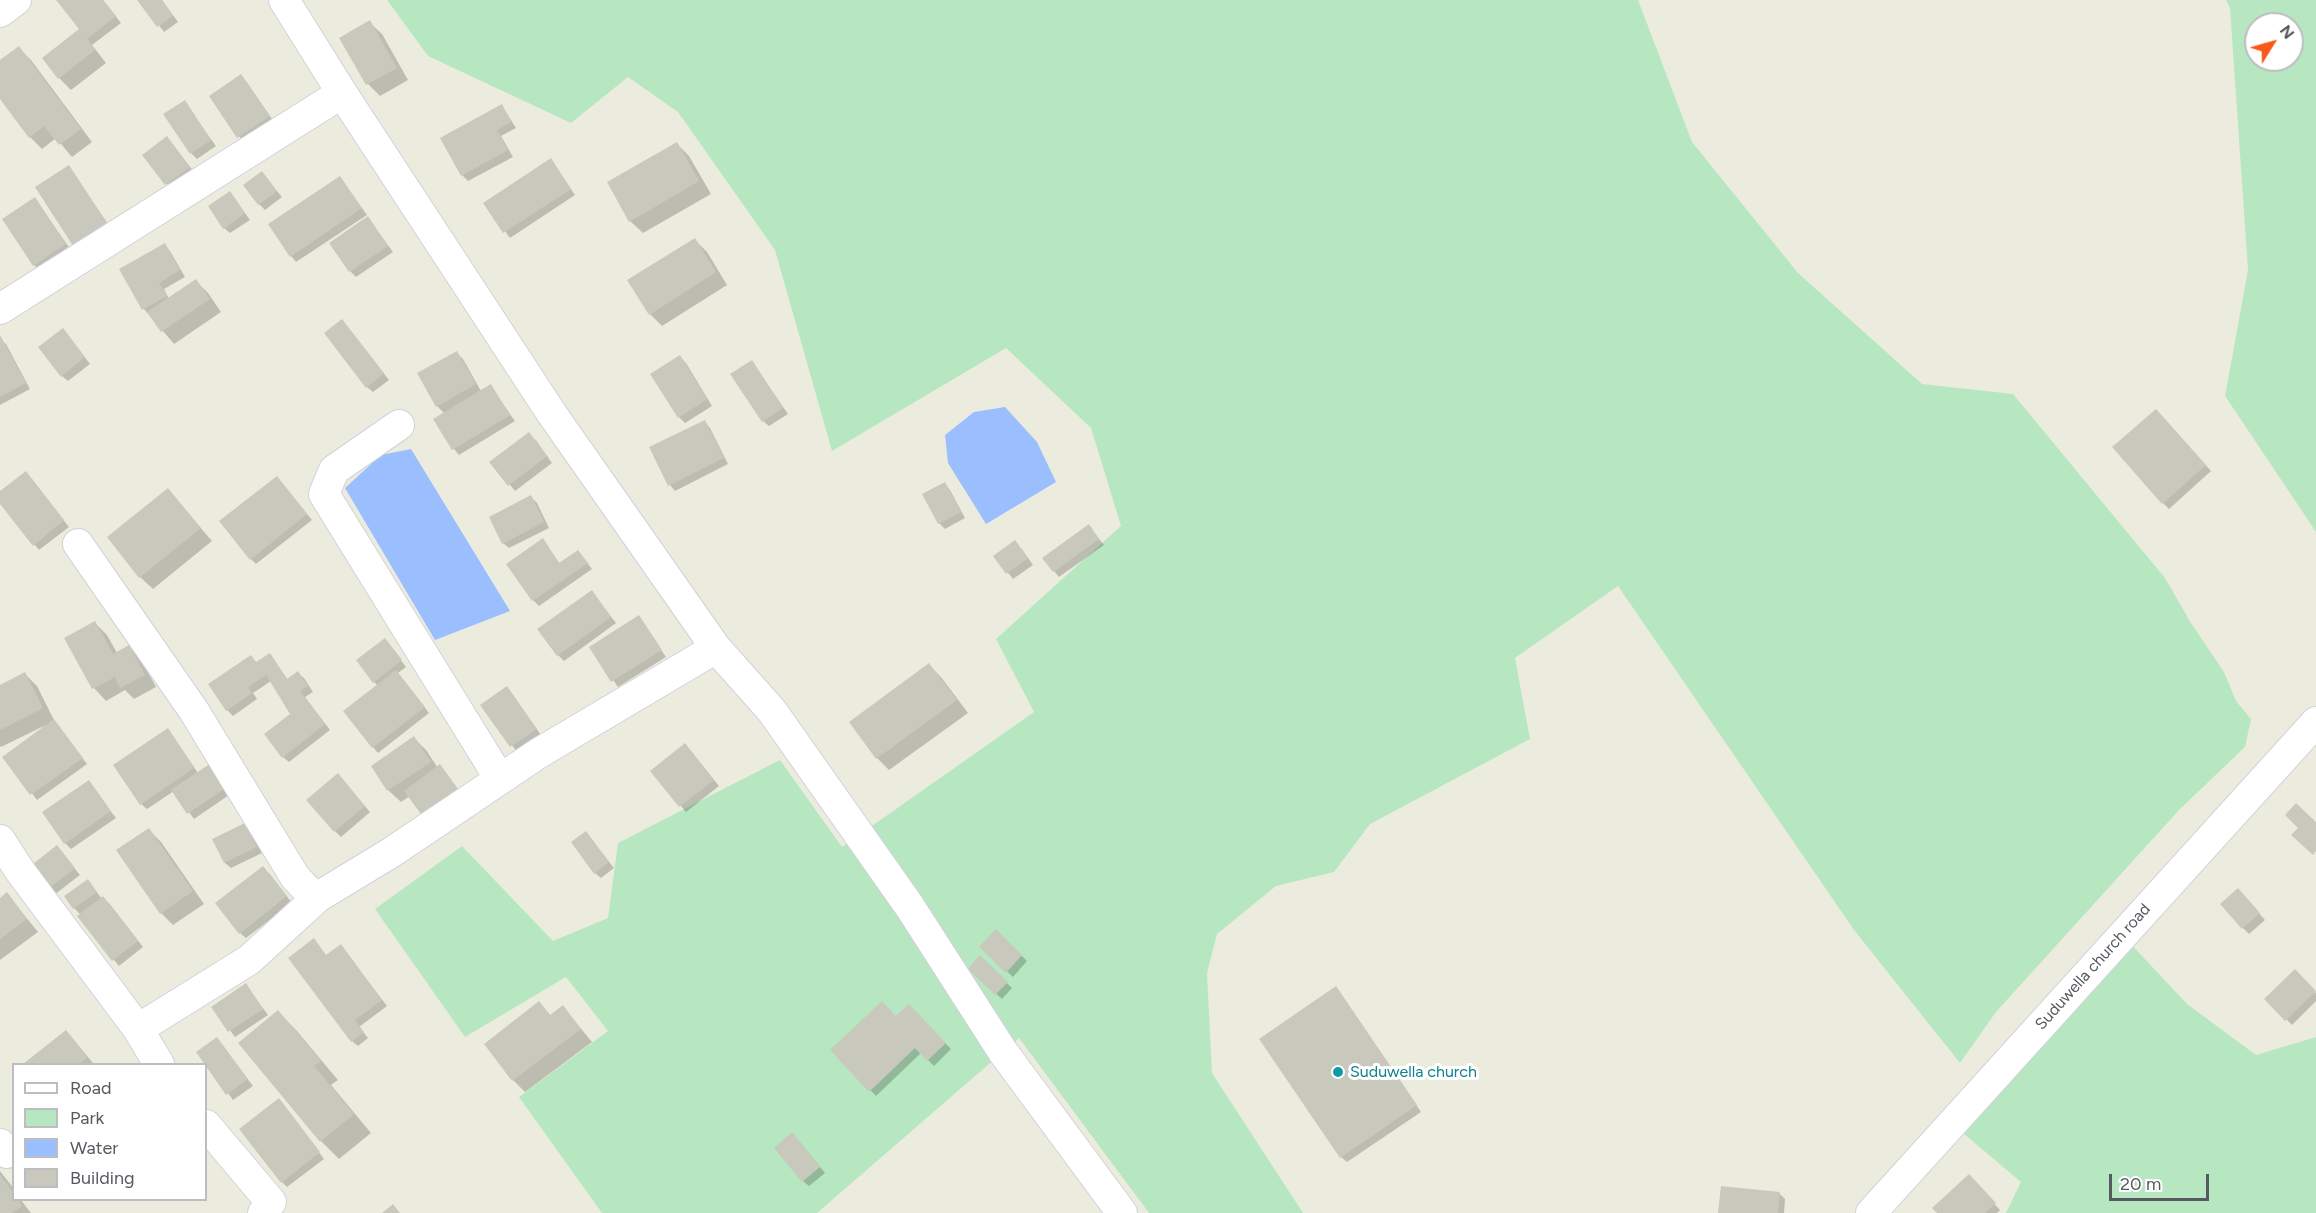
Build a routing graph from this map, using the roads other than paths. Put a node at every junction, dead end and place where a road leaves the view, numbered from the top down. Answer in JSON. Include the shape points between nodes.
{"nodes":[{"id":1,"x":16,"y":0,"type":"edge"},
{"id":2,"x":284,"y":0,"type":"edge"},
{"id":3,"x":0,"y":12,"type":"edge"},
{"id":4,"x":342,"y":93,"type":"junction"},
{"id":5,"x":0,"y":309,"type":"edge"},
{"id":6,"x":399,"y":425,"type":"dead end"},
{"id":7,"x":78,"y":544,"type":"dead end"},
{"id":8,"x":716,"y":648,"type":"junction"},
{"id":9,"x":2316,"y":722,"type":"edge"},
{"id":10,"x":500,"y":779,"type":"junction"},
{"id":11,"x":0,"y":840,"type":"edge"},
{"id":12,"x":8,"y":870,"type":"edge"},
{"id":13,"x":318,"y":897,"type":"junction"},
{"id":14,"x":138,"y":1029,"type":"junction"},
{"id":15,"x":158,"y":1063,"type":"edge"},
{"id":16,"x":207,"y":1126,"type":"edge"},
{"id":17,"x":263,"y":1213,"type":"edge"},
{"id":18,"x":1122,"y":1213,"type":"edge"},
{"id":19,"x":1871,"y":1213,"type":"edge"}],
"edges":[{"from":1,"to":3,"type":"street"},
{"from":2,"to":4,"type":"street"},
{"from":4,"to":5,"type":"street"},
{"from":4,"to":8,"type":"street","via":[[552,414]]},
{"from":6,"to":10,"type":"street","via":[[334,470],[324,494]]},
{"from":7,"to":13,"type":"street","via":[[194,711],[295,877]]},
{"from":8,"to":10,"type":"street"},
{"from":8,"to":18,"type":"street","via":[[772,711],[910,906],[1003,1052]]},
{"from":9,"to":19,"type":"street","name":"Suduwella church road"},
{"from":10,"to":13,"type":"street"},
{"from":11,"to":12,"type":"street"},
{"from":12,"to":14,"type":"street"},
{"from":13,"to":14,"type":"street","via":[[249,960]]},
{"from":14,"to":15,"type":"street"},
{"from":16,"to":17,"type":"street","via":[[271,1202]]}]}
